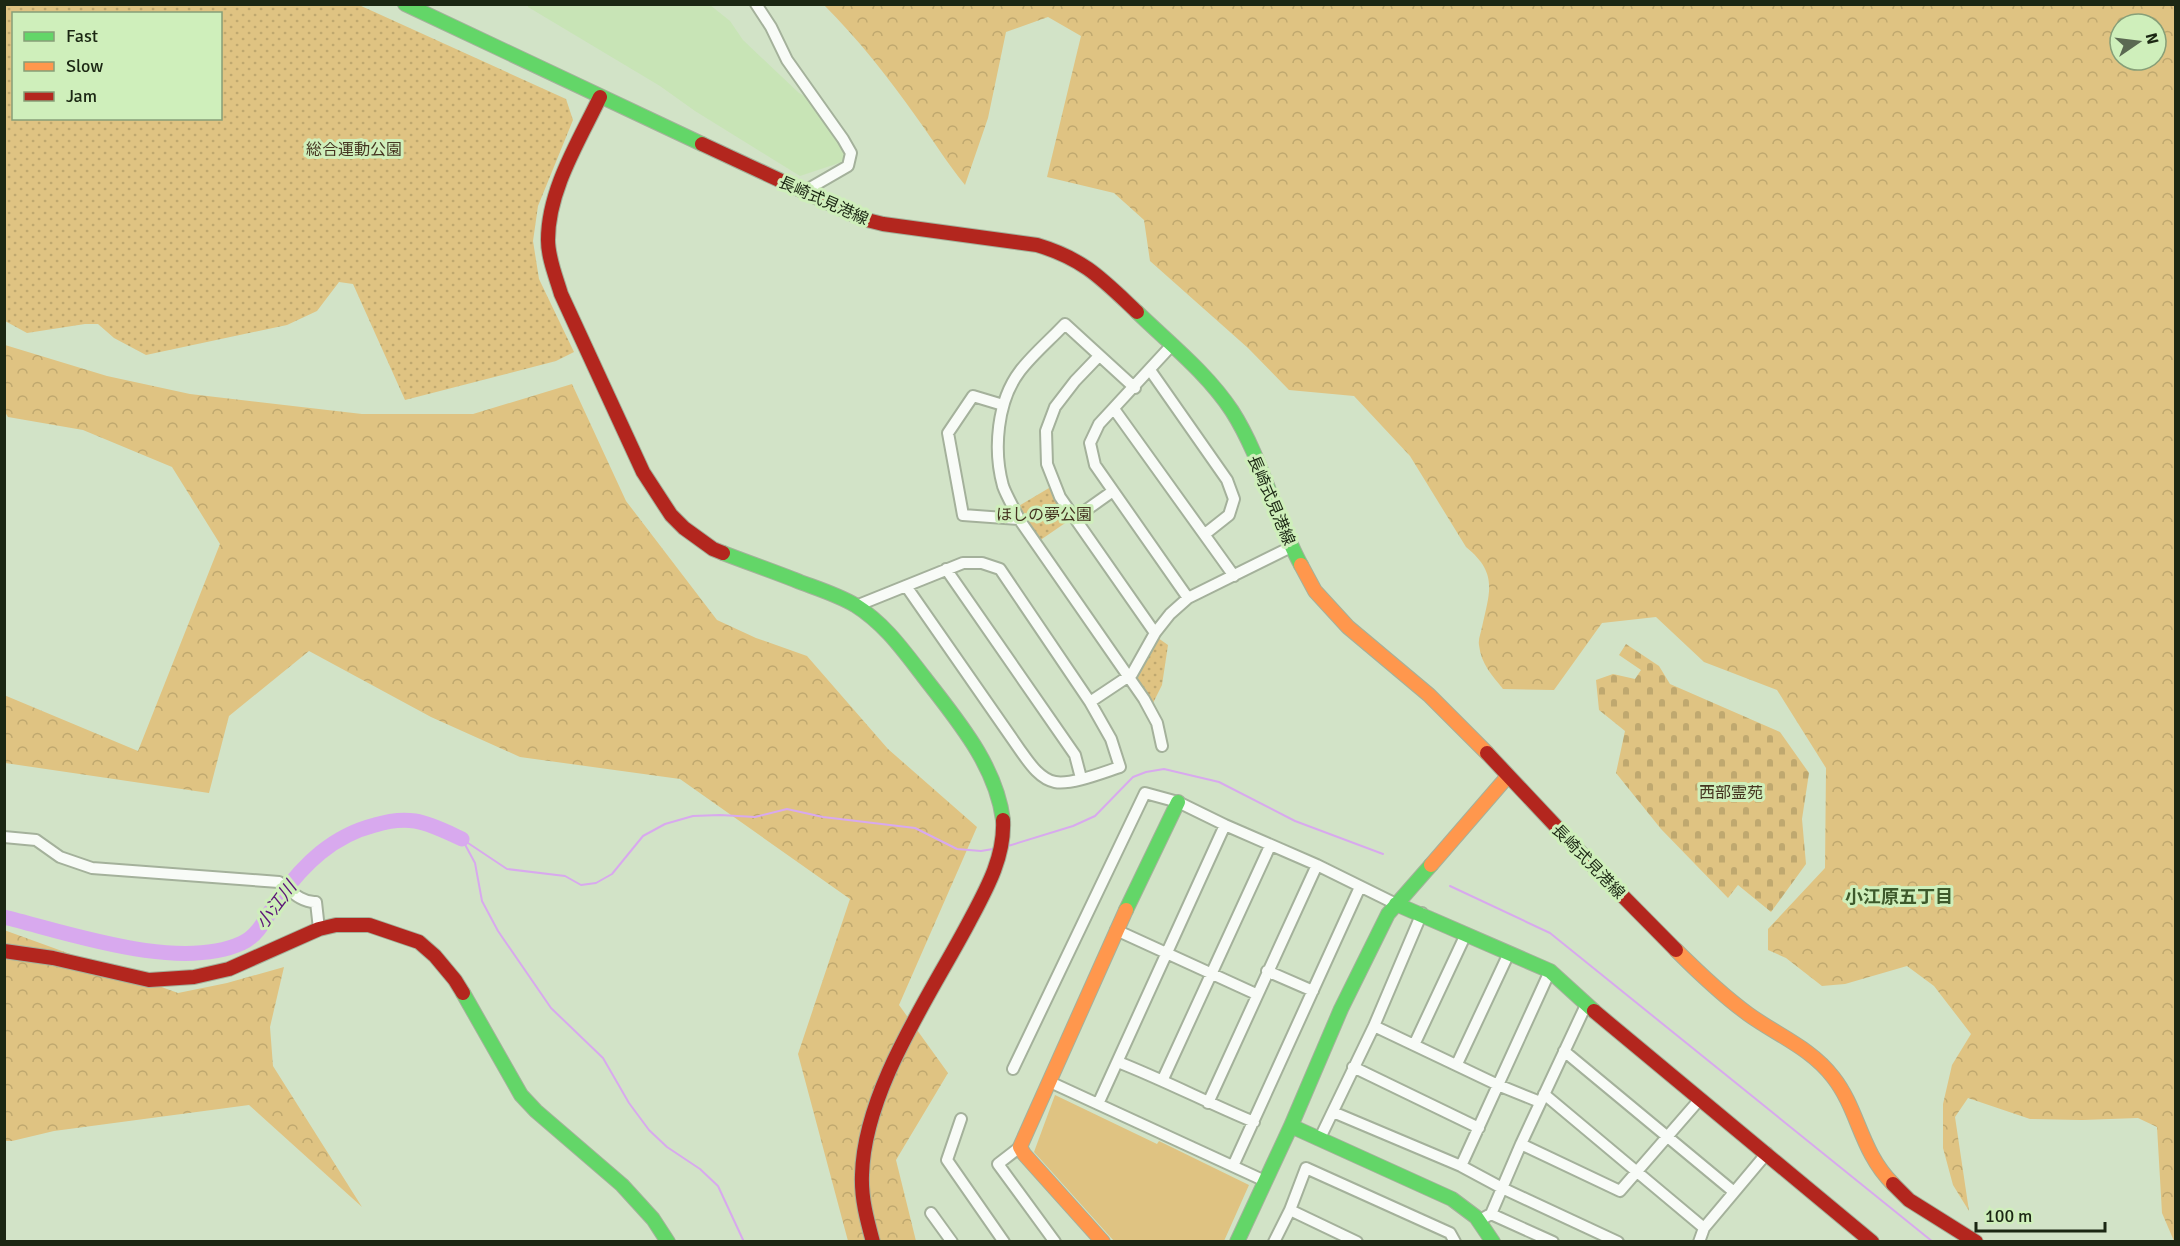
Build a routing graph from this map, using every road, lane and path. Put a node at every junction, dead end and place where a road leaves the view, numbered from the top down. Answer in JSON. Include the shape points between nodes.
{"nodes":[{"id":1,"x":405,"y":4,"type":"edge"},
{"id":2,"x":756,"y":4,"type":"edge"},
{"id":3,"x":600,"y":97,"type":"junction"},
{"id":4,"x":803,"y":192,"type":"junction"},
{"id":5,"x":1171,"y":346,"type":"junction"},
{"id":6,"x":1099,"y":356,"type":"junction"},
{"id":7,"x":1150,"y":370,"type":"junction"},
{"id":8,"x":1135,"y":388,"type":"junction"},
{"id":9,"x":1003,"y":405,"type":"junction"},
{"id":10,"x":1114,"y":409,"type":"junction"},
{"id":11,"x":1113,"y":491,"type":"junction"},
{"id":12,"x":1075,"y":518,"type":"junction"},
{"id":13,"x":1019,"y":519,"type":"junction"},
{"id":14,"x":1205,"y":534,"type":"junction"},
{"id":15,"x":1291,"y":547,"type":"junction"},
{"id":16,"x":946,"y":569,"type":"junction"},
{"id":17,"x":1234,"y":576,"type":"junction"},
{"id":18,"x":906,"y":586,"type":"junction"},
{"id":19,"x":1188,"y":598,"type":"junction"},
{"id":20,"x":856,"y":606,"type":"junction"},
{"id":21,"x":1155,"y":633,"type":"junction"},
{"id":22,"x":1128,"y":676,"type":"junction"},
{"id":23,"x":1090,"y":702,"type":"junction"},
{"id":24,"x":1162,"y":746,"type":"dead end"},
{"id":25,"x":1508,"y":776,"type":"junction"},
{"id":26,"x":1081,"y":778,"type":"junction"},
{"id":27,"x":1178,"y":802,"type":"junction"},
{"id":28,"x":1225,"y":825,"type":"junction"},
{"id":29,"x":4,"y":837,"type":"edge"},
{"id":30,"x":1270,"y":846,"type":"junction"},
{"id":31,"x":1317,"y":865,"type":"junction"},
{"id":32,"x":1360,"y":887,"type":"junction"},
{"id":33,"x":1396,"y":904,"type":"junction"},
{"id":34,"x":1422,"y":914,"type":"junction"},
{"id":35,"x":319,"y":929,"type":"junction"},
{"id":36,"x":1116,"y":930,"type":"junction"},
{"id":37,"x":1466,"y":934,"type":"junction"},
{"id":38,"x":4,"y":951,"type":"edge"},
{"id":39,"x":1167,"y":953,"type":"junction"},
{"id":40,"x":1509,"y":953,"type":"junction"},
{"id":41,"x":1267,"y":971,"type":"junction"},
{"id":42,"x":1550,"y":971,"type":"junction"},
{"id":43,"x":1213,"y":974,"type":"junction"},
{"id":44,"x":1313,"y":992,"type":"junction"},
{"id":45,"x":1256,"y":994,"type":"junction"},
{"id":46,"x":1586,"y":1005,"type":"junction"},
{"id":47,"x":1374,"y":1026,"type":"junction"},
{"id":48,"x":1414,"y":1045,"type":"junction"},
{"id":49,"x":1564,"y":1051,"type":"junction"},
{"id":50,"x":1118,"y":1062,"type":"junction"},
{"id":51,"x":1457,"y":1064,"type":"junction"},
{"id":52,"x":1353,"y":1067,"type":"junction"},
{"id":53,"x":1013,"y":1069,"type":"dead end"},
{"id":54,"x":1163,"y":1079,"type":"junction"},
{"id":55,"x":1050,"y":1082,"type":"junction"},
{"id":56,"x":1498,"y":1085,"type":"junction"},
{"id":57,"x":1542,"y":1098,"type":"junction"},
{"id":58,"x":1700,"y":1099,"type":"junction"},
{"id":59,"x":1208,"y":1103,"type":"junction"},
{"id":60,"x":1098,"y":1104,"type":"junction"},
{"id":61,"x":1333,"y":1112,"type":"junction"},
{"id":62,"x":961,"y":1119,"type":"dead end"},
{"id":63,"x":1254,"y":1122,"type":"junction"},
{"id":64,"x":1291,"y":1126,"type":"junction"},
{"id":65,"x":1479,"y":1128,"type":"junction"},
{"id":66,"x":1667,"y":1136,"type":"junction"},
{"id":67,"x":1320,"y":1138,"type":"junction"},
{"id":68,"x":1521,"y":1144,"type":"junction"},
{"id":69,"x":1020,"y":1147,"type":"junction"},
{"id":70,"x":1767,"y":1153,"type":"junction"},
{"id":71,"x":1233,"y":1166,"type":"junction"},
{"id":72,"x":1461,"y":1166,"type":"junction"},
{"id":73,"x":1638,"y":1173,"type":"junction"},
{"id":74,"x":1265,"y":1181,"type":"junction"},
{"id":75,"x":1502,"y":1188,"type":"junction"},
{"id":76,"x":1734,"y":1192,"type":"junction"},
{"id":77,"x":1290,"y":1210,"type":"junction"},
{"id":78,"x":931,"y":1213,"type":"dead end"},
{"id":79,"x":1485,"y":1217,"type":"junction"},
{"id":80,"x":1704,"y":1228,"type":"junction"},
{"id":81,"x":668,"y":1242,"type":"edge"},
{"id":82,"x":873,"y":1242,"type":"edge"},
{"id":83,"x":952,"y":1242,"type":"edge"},
{"id":84,"x":1004,"y":1242,"type":"edge"},
{"id":85,"x":1055,"y":1242,"type":"edge"},
{"id":86,"x":1103,"y":1242,"type":"edge"},
{"id":87,"x":1237,"y":1242,"type":"edge"},
{"id":88,"x":1274,"y":1242,"type":"edge"},
{"id":89,"x":1357,"y":1242,"type":"edge"},
{"id":90,"x":1455,"y":1242,"type":"edge"},
{"id":91,"x":1493,"y":1242,"type":"edge"},
{"id":92,"x":1553,"y":1242,"type":"edge"},
{"id":93,"x":1618,"y":1242,"type":"edge"},
{"id":94,"x":1699,"y":1242,"type":"edge"},
{"id":95,"x":1872,"y":1242,"type":"edge"},
{"id":96,"x":1976,"y":1242,"type":"edge"}],
"edges":[{"from":1,"to":3,"type":"street","name":"長崎式見港線"},
{"from":2,"to":4,"type":"street","via":[[787,60],[851,153],[848,166]]},
{"from":3,"to":4,"type":"street","name":"長崎式見港線"},
{"from":3,"to":20,"type":"street","via":[[562,178],[551,211],[548,241],[561,294],[643,472],[671,515],[713,549]]},
{"from":4,"to":5,"type":"street","name":"長崎式見港線","via":[[862,219],[883,224],[1037,245],[1060,252],[1086,266]]},
{"from":5,"to":7,"type":"street"},
{"from":5,"to":15,"type":"street","name":"長崎式見港線","via":[[1209,381],[1232,411]]},
{"from":6,"to":8,"type":"street"},
{"from":6,"to":9,"type":"street","via":[[1065,324],[1019,372]]},
{"from":6,"to":12,"type":"street","via":[[1055,407],[1046,430],[1047,464],[1060,497]]},
{"from":7,"to":8,"type":"street"},
{"from":7,"to":14,"type":"street","via":[[1227,480],[1234,499],[1229,515]]},
{"from":8,"to":10,"type":"street"},
{"from":9,"to":13,"type":"street","via":[[998,458],[1004,487]]},
{"from":9,"to":13,"type":"street","via":[[973,396],[948,433],[963,516]]},
{"from":10,"to":11,"type":"street","via":[[1099,424],[1090,443],[1095,465]]},
{"from":10,"to":14,"type":"street"},
{"from":11,"to":12,"type":"street"},
{"from":11,"to":19,"type":"street"},
{"from":12,"to":21,"type":"street"},
{"from":13,"to":22,"type":"street"},
{"from":14,"to":17,"type":"street"},
{"from":15,"to":17,"type":"street"},
{"from":15,"to":25,"type":"street","name":"長崎式見港線","via":[[1316,591],[1348,627],[1429,695]]},
{"from":16,"to":18,"type":"street"},
{"from":16,"to":23,"type":"street","via":[[963,563],[982,563],[1000,569]]},
{"from":16,"to":26,"type":"street","via":[[1075,755]]},
{"from":17,"to":19,"type":"street"},
{"from":18,"to":20,"type":"street"},
{"from":18,"to":26,"type":"street","via":[[1031,766],[1054,782]]},
{"from":19,"to":21,"type":"street"},
{"from":20,"to":82,"type":"street","via":[[893,636],[952,716],[985,765],[1003,822],[993,877],[885,1078],[867,1126],[861,1173]]},
{"from":21,"to":22,"type":"street"},
{"from":22,"to":23,"type":"street"},
{"from":22,"to":24,"type":"street","via":[[1157,723]]},
{"from":23,"to":26,"type":"street","via":[[1111,739],[1120,767]]},
{"from":25,"to":33,"type":"street"},
{"from":25,"to":96,"type":"street","name":"長崎式見港線","via":[[1693,967],[1750,1015],[1809,1053],[1833,1077],[1865,1145],[1883,1174],[1909,1200]]},
{"from":27,"to":28,"type":"street"},
{"from":27,"to":36,"type":"street"},
{"from":27,"to":53,"type":"street","via":[[1145,793]]},
{"from":28,"to":30,"type":"street"},
{"from":28,"to":39,"type":"street"},
{"from":29,"to":35,"type":"street","via":[[36,840],[60,857],[92,868],[283,885],[301,899],[316,902]]},
{"from":30,"to":31,"type":"street"},
{"from":30,"to":43,"type":"street"},
{"from":31,"to":32,"type":"street"},
{"from":31,"to":41,"type":"street"},
{"from":32,"to":33,"type":"street"},
{"from":32,"to":44,"type":"street"},
{"from":33,"to":34,"type":"street"},
{"from":33,"to":64,"type":"street","via":[[1341,1009]]},
{"from":34,"to":37,"type":"street"},
{"from":34,"to":47,"type":"street"},
{"from":35,"to":38,"type":"street","via":[[230,969],[194,977],[149,980]]},
{"from":35,"to":81,"type":"street","via":[[369,925],[406,936],[435,956],[455,980],[521,1095],[622,1185]]},
{"from":36,"to":39,"type":"street"},
{"from":36,"to":55,"type":"street"},
{"from":37,"to":40,"type":"street"},
{"from":37,"to":48,"type":"street"},
{"from":39,"to":43,"type":"street"},
{"from":39,"to":50,"type":"street"},
{"from":40,"to":42,"type":"street"},
{"from":40,"to":51,"type":"street"},
{"from":41,"to":44,"type":"street"},
{"from":41,"to":45,"type":"street"},
{"from":42,"to":46,"type":"street"},
{"from":42,"to":56,"type":"street"},
{"from":43,"to":45,"type":"street"},
{"from":43,"to":54,"type":"street"},
{"from":44,"to":63,"type":"street"},
{"from":45,"to":59,"type":"street"},
{"from":46,"to":49,"type":"street"},
{"from":46,"to":58,"type":"street"},
{"from":47,"to":48,"type":"street"},
{"from":47,"to":52,"type":"street"},
{"from":48,"to":51,"type":"street"},
{"from":49,"to":57,"type":"street"},
{"from":49,"to":66,"type":"street"},
{"from":50,"to":54,"type":"street"},
{"from":50,"to":60,"type":"street"},
{"from":51,"to":56,"type":"street"},
{"from":52,"to":61,"type":"street"},
{"from":52,"to":65,"type":"street"},
{"from":54,"to":59,"type":"street"},
{"from":55,"to":60,"type":"street"},
{"from":55,"to":69,"type":"street"},
{"from":56,"to":57,"type":"street"},
{"from":56,"to":65,"type":"street"},
{"from":57,"to":68,"type":"street"},
{"from":57,"to":73,"type":"street"},
{"from":58,"to":66,"type":"street"},
{"from":58,"to":70,"type":"street"},
{"from":59,"to":63,"type":"street"},
{"from":60,"to":71,"type":"street"},
{"from":61,"to":67,"type":"street"},
{"from":61,"to":72,"type":"street"},
{"from":62,"to":84,"type":"street","via":[[946,1160]]},
{"from":63,"to":71,"type":"street"},
{"from":64,"to":67,"type":"street"},
{"from":64,"to":74,"type":"street"},
{"from":65,"to":72,"type":"street"},
{"from":66,"to":73,"type":"street"},
{"from":66,"to":76,"type":"street"},
{"from":67,"to":79,"type":"street"},
{"from":68,"to":73,"type":"street","via":[[1620,1191]]},
{"from":68,"to":75,"type":"street"},
{"from":69,"to":85,"type":"street","via":[[998,1164]]},
{"from":69,"to":86,"type":"street"},
{"from":70,"to":76,"type":"street"},
{"from":70,"to":95,"type":"street"},
{"from":71,"to":74,"type":"street"},
{"from":72,"to":75,"type":"street"},
{"from":73,"to":80,"type":"street"},
{"from":74,"to":87,"type":"street"},
{"from":75,"to":79,"type":"street"},
{"from":75,"to":93,"type":"street"},
{"from":76,"to":80,"type":"street"},
{"from":77,"to":88,"type":"street"},
{"from":77,"to":89,"type":"street"},
{"from":77,"to":90,"type":"street","via":[[1306,1168],[1450,1233]]},
{"from":78,"to":83,"type":"street"},
{"from":79,"to":91,"type":"street"},
{"from":79,"to":92,"type":"street"},
{"from":80,"to":94,"type":"street"}]}
